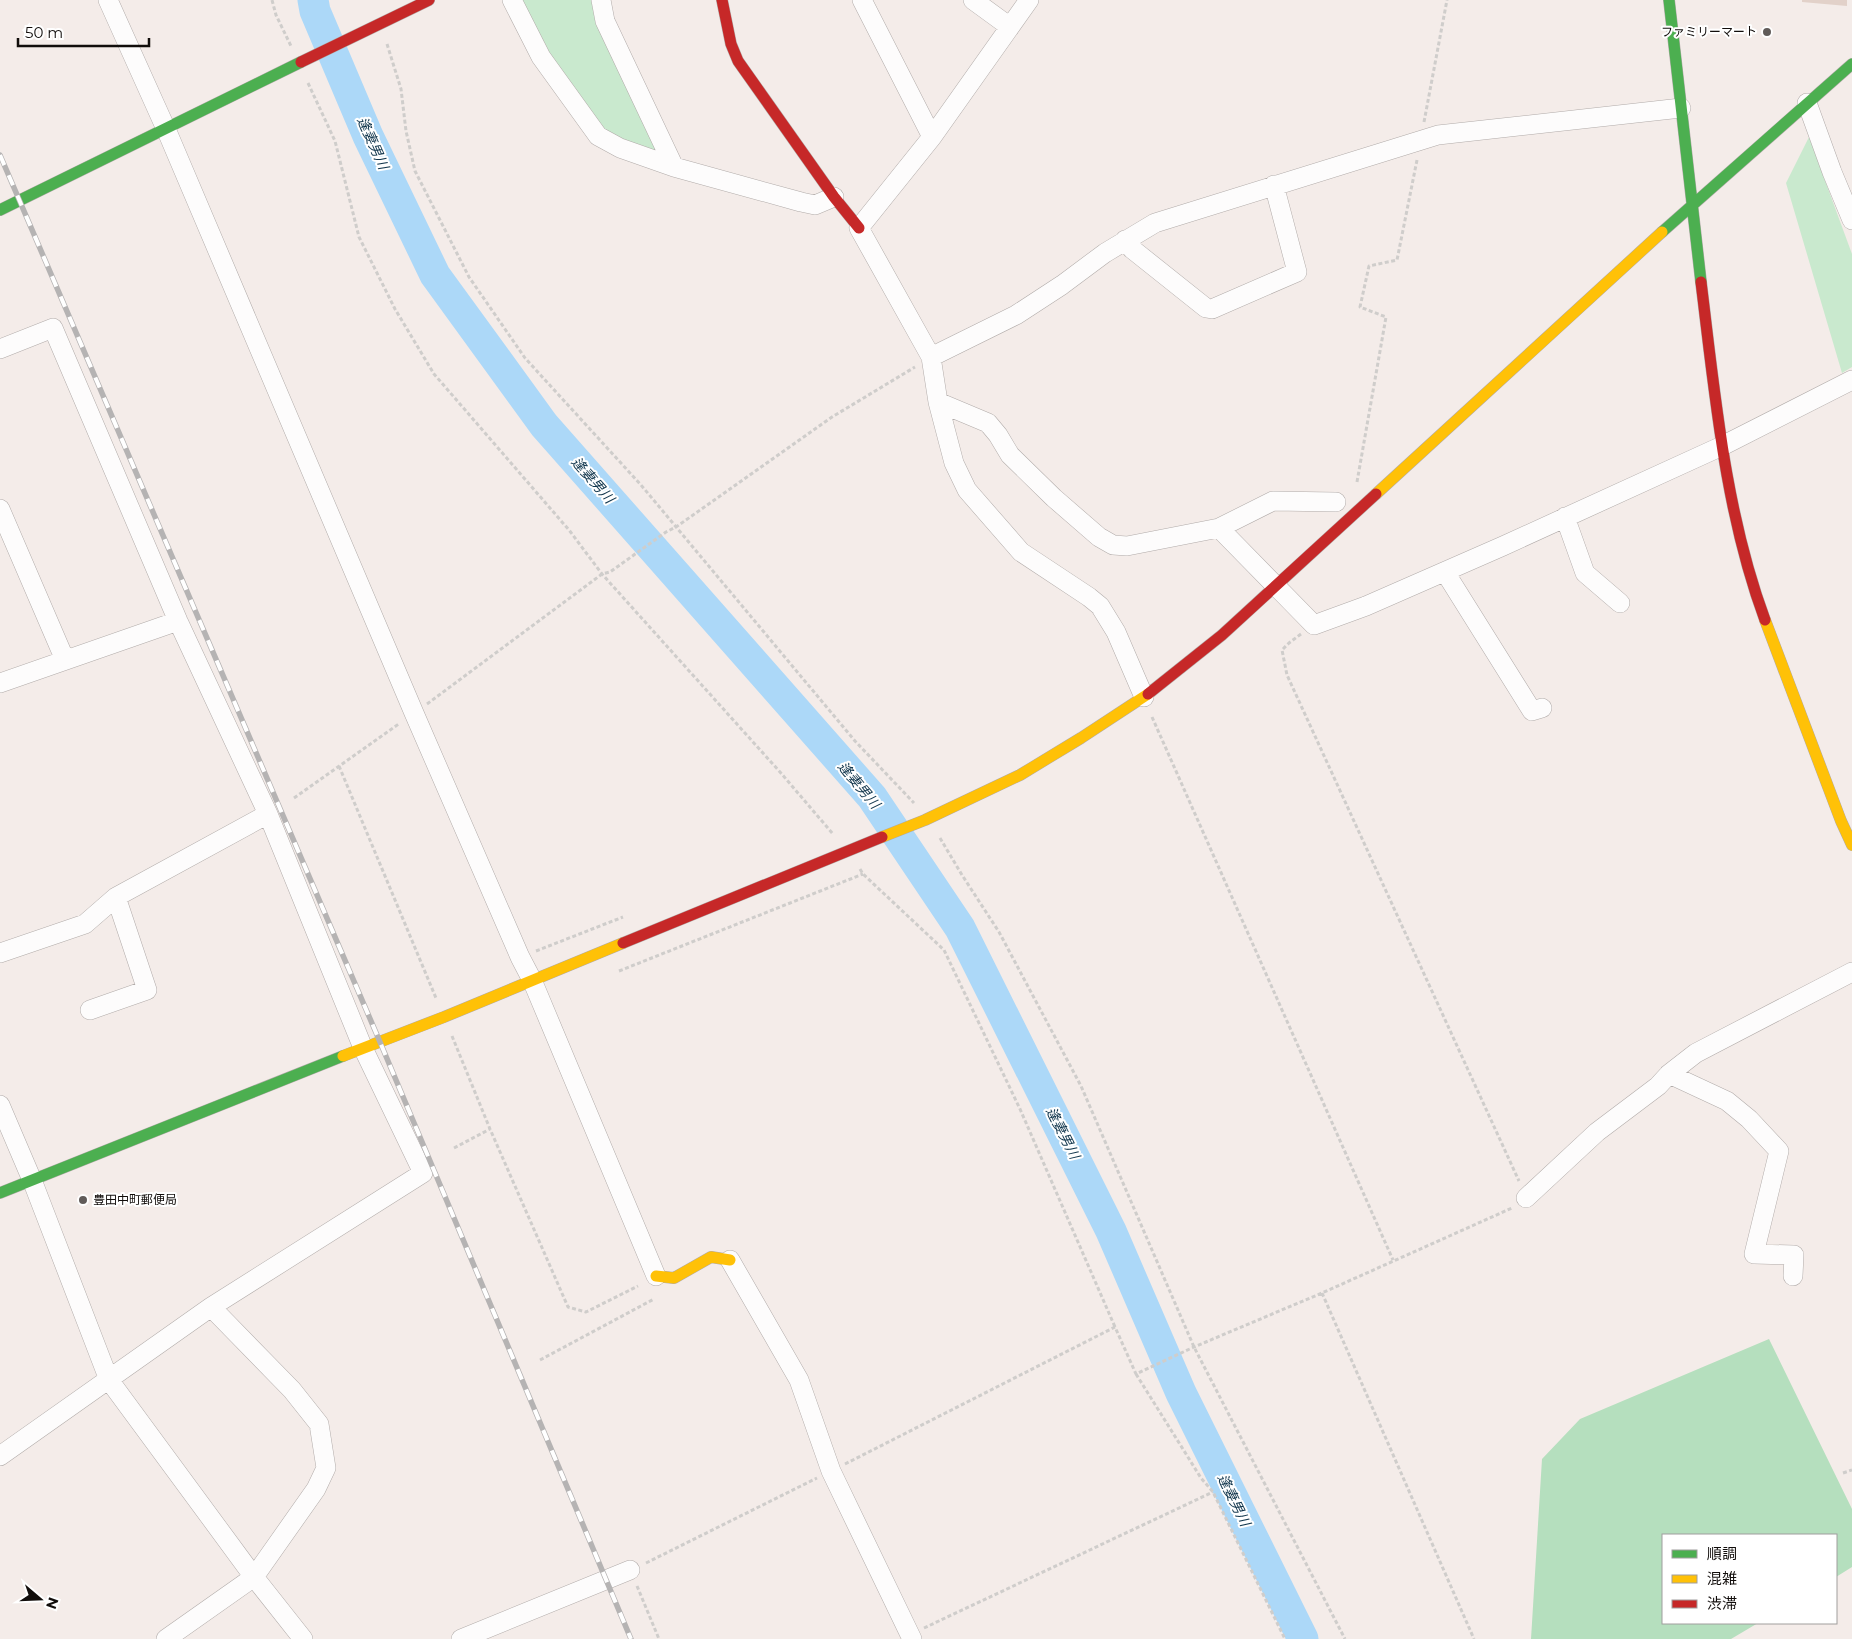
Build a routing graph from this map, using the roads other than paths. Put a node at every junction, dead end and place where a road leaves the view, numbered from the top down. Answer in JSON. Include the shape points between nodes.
{"nodes":[{"id":1,"x":108,"y":0,"type":"edge"},
{"id":2,"x":429,"y":0,"type":"edge"},
{"id":3,"x":512,"y":0,"type":"edge"},
{"id":4,"x":601,"y":0,"type":"edge"},
{"id":5,"x":722,"y":0,"type":"edge"},
{"id":6,"x":862,"y":0,"type":"edge"},
{"id":7,"x":973,"y":0,"type":"edge"},
{"id":8,"x":1029,"y":0,"type":"edge"},
{"id":9,"x":1669,"y":0,"type":"edge"},
{"id":10,"x":1010,"y":27,"type":"junction"},
{"id":11,"x":1849,"y":71,"type":"edge"},
{"id":12,"x":1807,"y":103,"type":"junction"},
{"id":13,"x":1681,"y":108,"type":"junction"},
{"id":14,"x":166,"y":129,"type":"junction"},
{"id":15,"x":932,"y":137,"type":"junction"},
{"id":16,"x":674,"y":167,"type":"junction"},
{"id":17,"x":1274,"y":185,"type":"junction"},
{"id":18,"x":834,"y":197,"type":"junction"},
{"id":19,"x":1691,"y":204,"type":"junction"},
{"id":20,"x":0,"y":210,"type":"edge"},
{"id":21,"x":1852,"y":220,"type":"edge"},
{"id":22,"x":859,"y":228,"type":"junction"},
{"id":23,"x":1126,"y":240,"type":"junction"},
{"id":24,"x":0,"y":349,"type":"edge"},
{"id":25,"x":931,"y":358,"type":"junction"},
{"id":26,"x":1852,"y":380,"type":"edge"},
{"id":27,"x":938,"y":402,"type":"junction"},
{"id":28,"x":1722,"y":446,"type":"junction"},
{"id":29,"x":1336,"y":502,"type":"road end"},
{"id":30,"x":0,"y":508,"type":"edge"},
{"id":31,"x":1565,"y":517,"type":"junction"},
{"id":32,"x":1219,"y":528,"type":"junction"},
{"id":33,"x":1445,"y":572,"type":"junction"},
{"id":34,"x":1276,"y":587,"type":"junction"},
{"id":35,"x":1620,"y":603,"type":"dead end"},
{"id":36,"x":178,"y":621,"type":"junction"},
{"id":37,"x":65,"y":660,"type":"junction"},
{"id":38,"x":0,"y":683,"type":"edge"},
{"id":39,"x":1144,"y":697,"type":"junction"},
{"id":40,"x":1542,"y":708,"type":"dead end"},
{"id":41,"x":268,"y":814,"type":"junction"},
{"id":42,"x":1852,"y":845,"type":"edge"},
{"id":43,"x":116,"y":897,"type":"junction"},
{"id":44,"x":0,"y":953,"type":"edge"},
{"id":45,"x":1852,"y":972,"type":"edge"},
{"id":46,"x":532,"y":980,"type":"junction"},
{"id":47,"x":90,"y":1010,"type":"dead end"},
{"id":48,"x":363,"y":1048,"type":"junction"},
{"id":49,"x":1669,"y":1074,"type":"junction"},
{"id":50,"x":0,"y":1105,"type":"edge"},
{"id":51,"x":32,"y":1180,"type":"junction"},
{"id":52,"x":0,"y":1193,"type":"edge"},
{"id":53,"x":1526,"y":1198,"type":"road end"},
{"id":54,"x":730,"y":1260,"type":"joint"},
{"id":55,"x":656,"y":1276,"type":"joint"},
{"id":56,"x":1793,"y":1276,"type":"dead end"},
{"id":57,"x":211,"y":1307,"type":"junction"},
{"id":58,"x":109,"y":1380,"type":"junction"},
{"id":59,"x":0,"y":1456,"type":"edge"},
{"id":60,"x":630,"y":1570,"type":"road end"},
{"id":61,"x":254,"y":1576,"type":"junction"},
{"id":62,"x":911,"y":1637,"type":"edge"},
{"id":63,"x":166,"y":1639,"type":"edge"},
{"id":64,"x":303,"y":1639,"type":"edge"},
{"id":65,"x":461,"y":1639,"type":"edge"}],
"edges":[{"from":1,"to":14,"type":"street"},
{"from":2,"to":14,"type":"street"},
{"from":3,"to":16,"type":"street","via":[[541,57],[598,136],[620,148]]},
{"from":4,"to":16,"type":"street","via":[[605,21]]},
{"from":5,"to":18,"type":"street","via":[[738,61]]},
{"from":6,"to":15,"type":"street"},
{"from":7,"to":10,"type":"street"},
{"from":8,"to":10,"type":"street"},
{"from":9,"to":13,"type":"street"},
{"from":10,"to":15,"type":"street"},
{"from":11,"to":12,"type":"street"},
{"from":12,"to":19,"type":"street"},
{"from":12,"to":21,"type":"street"},
{"from":13,"to":17,"type":"street","via":[[1438,135]]},
{"from":13,"to":19,"type":"street"},
{"from":14,"to":20,"type":"street"},
{"from":14,"to":46,"type":"street","via":[[414,713]]},
{"from":15,"to":22,"type":"street"},
{"from":16,"to":18,"type":"street","via":[[815,205]]},
{"from":17,"to":23,"type":"street","via":[[1155,223]]},
{"from":17,"to":23,"type":"street","via":[[1297,272],[1212,310],[1132,249]]},
{"from":18,"to":22,"type":"street"},
{"from":19,"to":28,"type":"street"},
{"from":19,"to":34,"type":"street"},
{"from":22,"to":25,"type":"street"},
{"from":23,"to":25,"type":"street","via":[[1016,314]]},
{"from":24,"to":36,"type":"street","via":[[53,328]]},
{"from":25,"to":27,"type":"street"},
{"from":26,"to":28,"type":"street"},
{"from":27,"to":32,"type":"street","via":[[988,423],[1010,455],[1054,498],[1113,545],[1127,546]]},
{"from":27,"to":39,"type":"street","via":[[954,463],[966,490],[1021,552],[1100,606],[1116,632]]},
{"from":28,"to":31,"type":"street"},
{"from":28,"to":42,"type":"street","via":[[1752,584]]},
{"from":29,"to":32,"type":"street","via":[[1273,501]]},
{"from":30,"to":37,"type":"street"},
{"from":31,"to":33,"type":"street"},
{"from":31,"to":35,"type":"street","via":[[1585,573]]},
{"from":32,"to":34,"type":"street"},
{"from":33,"to":34,"type":"street","via":[[1314,625]]},
{"from":33,"to":40,"type":"street","via":[[1532,711]]},
{"from":34,"to":39,"type":"street"},
{"from":36,"to":37,"type":"street"},
{"from":36,"to":41,"type":"street"},
{"from":37,"to":38,"type":"street"},
{"from":39,"to":46,"type":"street","via":[[1020,774],[924,820]]},
{"from":41,"to":43,"type":"street"},
{"from":41,"to":48,"type":"street"},
{"from":43,"to":44,"type":"street","via":[[85,924]]},
{"from":43,"to":47,"type":"street","via":[[147,990]]},
{"from":45,"to":49,"type":"street","via":[[1696,1053]]},
{"from":46,"to":48,"type":"street"},
{"from":46,"to":55,"type":"street"},
{"from":48,"to":51,"type":"street"},
{"from":48,"to":57,"type":"street","via":[[423,1173]]},
{"from":49,"to":53,"type":"street","via":[[1597,1132]]},
{"from":49,"to":56,"type":"street","via":[[1727,1101],[1779,1151],[1754,1254],[1794,1256]]},
{"from":50,"to":51,"type":"street"},
{"from":51,"to":52,"type":"street"},
{"from":51,"to":58,"type":"street"},
{"from":54,"to":55,"type":"street","via":[[712,1257],[674,1278]]},
{"from":54,"to":62,"type":"street","via":[[798,1380],[831,1471]]},
{"from":57,"to":58,"type":"street"},
{"from":57,"to":61,"type":"street","via":[[292,1390],[319,1424],[324,1455],[326,1468],[316,1489]]},
{"from":58,"to":59,"type":"street"},
{"from":58,"to":61,"type":"street"},
{"from":60,"to":65,"type":"street"},
{"from":61,"to":63,"type":"street"},
{"from":61,"to":64,"type":"street"}]}
